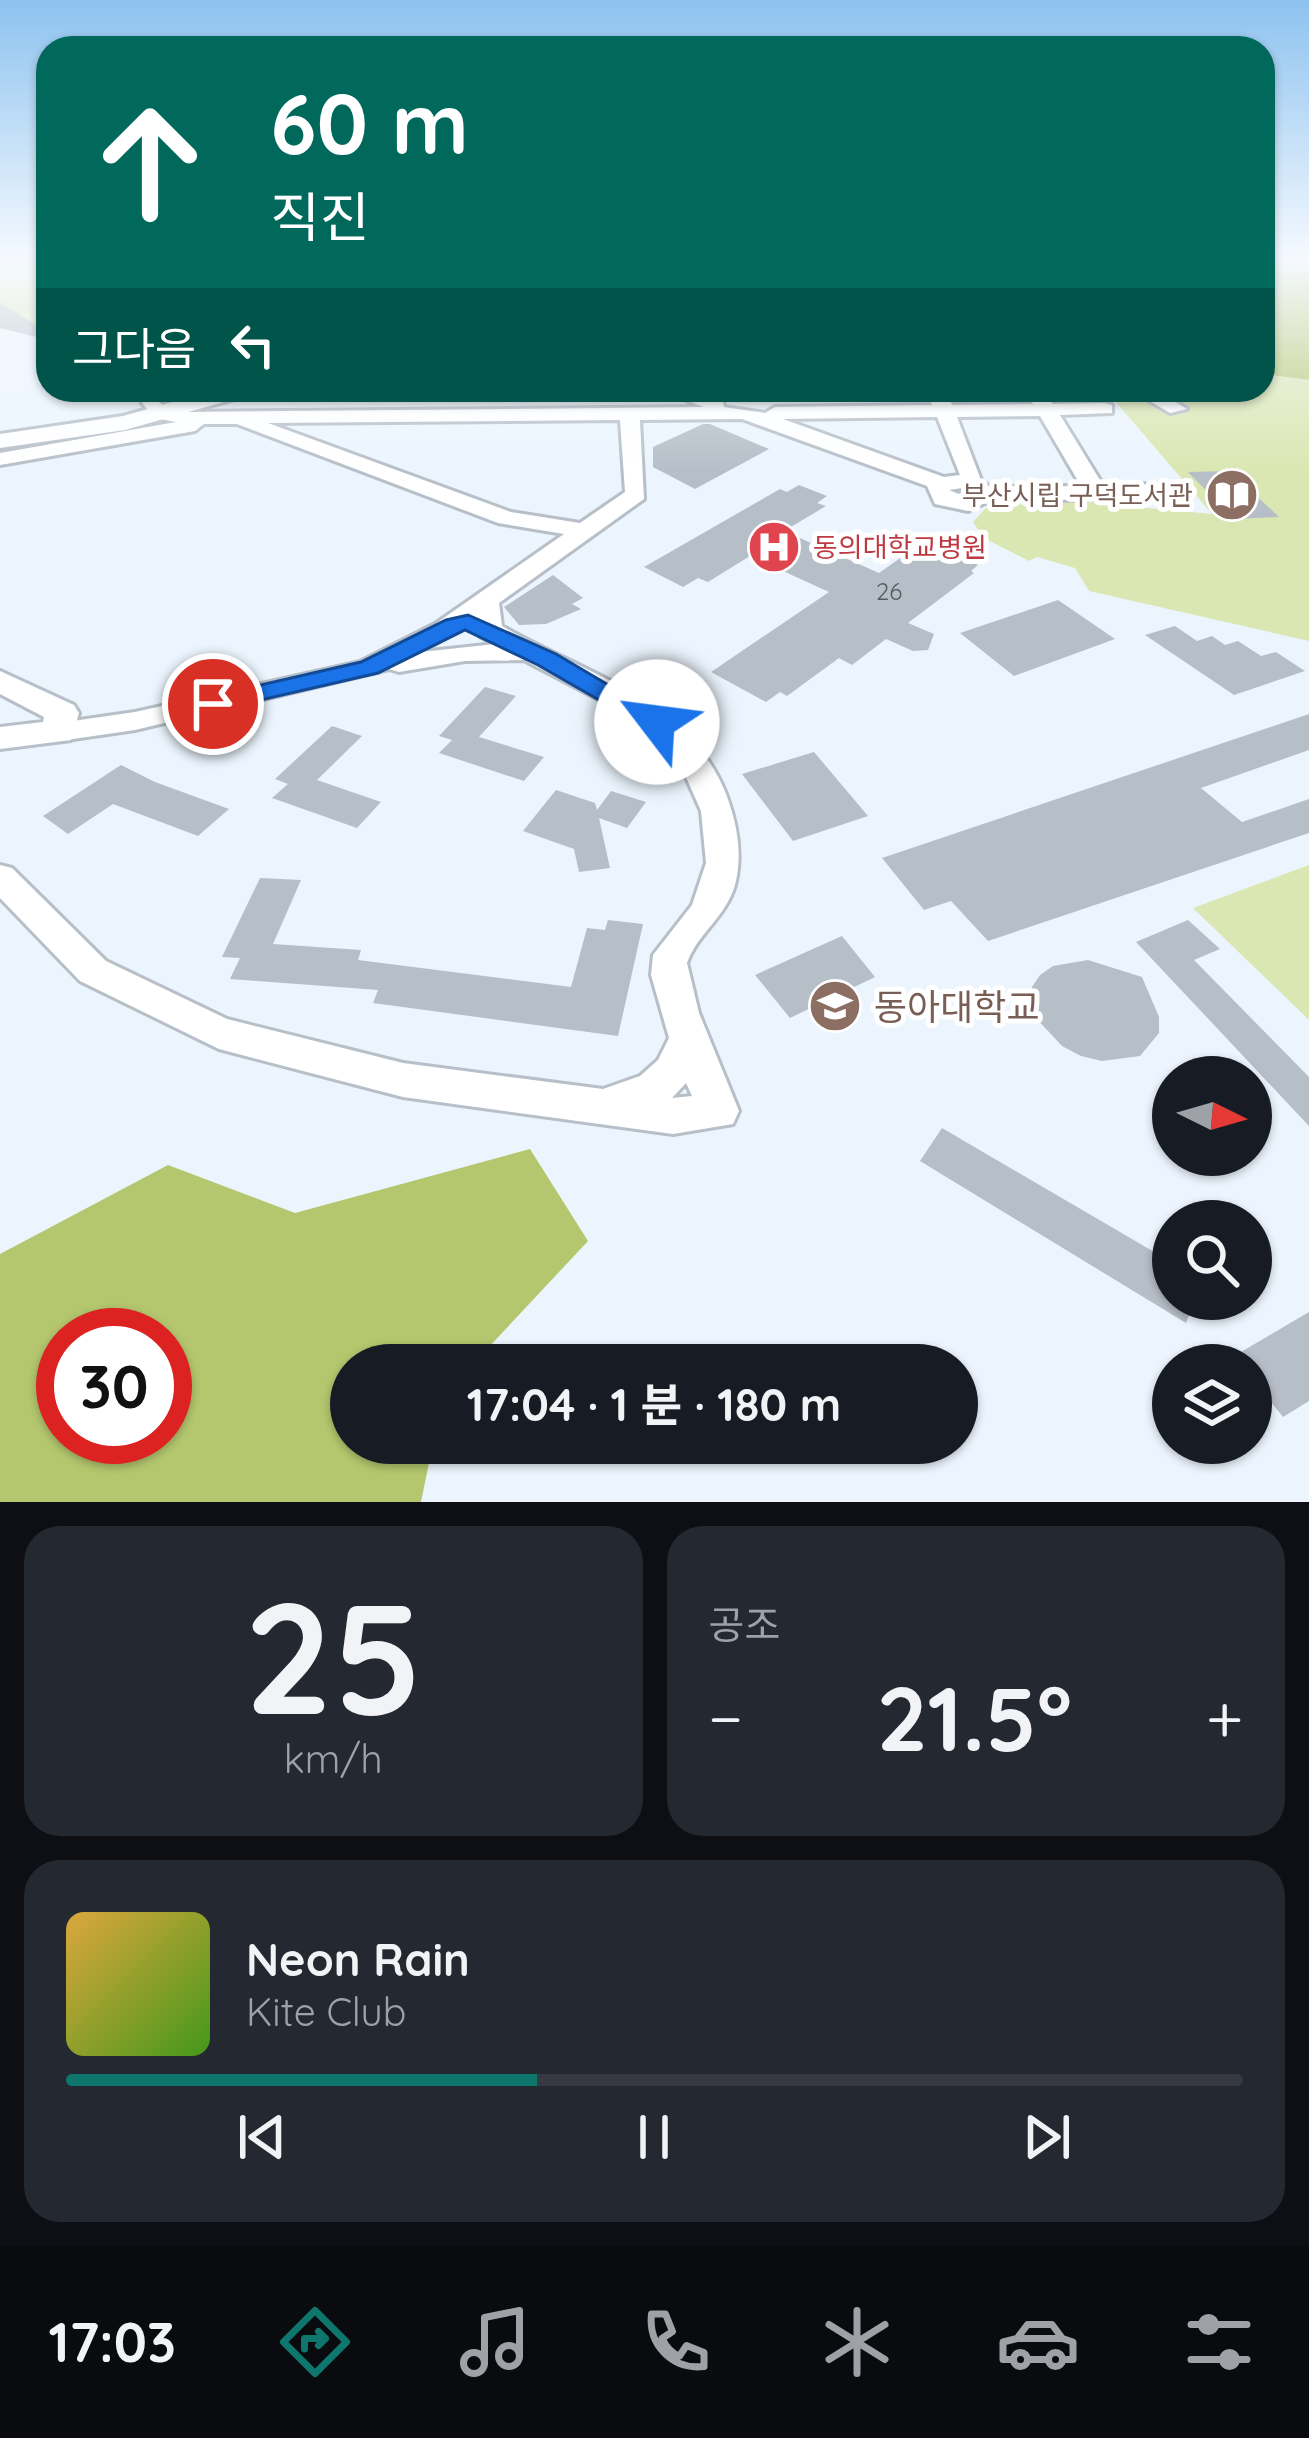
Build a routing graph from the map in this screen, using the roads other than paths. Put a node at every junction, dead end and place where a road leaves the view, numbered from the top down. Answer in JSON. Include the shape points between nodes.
{"nodes":[{"id":1,"x":172,"y":402,"type":"edge"},
{"id":2,"x":185,"y":402,"type":"edge"},
{"id":3,"x":708,"y":402,"type":"edge"},
{"id":4,"x":941,"y":402,"type":"edge"},
{"id":5,"x":1027,"y":402,"type":"edge"},
{"id":6,"x":1043,"y":402,"type":"edge"},
{"id":7,"x":1055,"y":402,"type":"edge"},
{"id":8,"x":1164,"y":402,"type":"edge"},
{"id":9,"x":157,"y":408,"type":"junction"},
{"id":10,"x":1177,"y":409,"type":"dead end"},
{"id":11,"x":1105,"y":410,"type":"dead end"},
{"id":12,"x":744,"y":413,"type":"junction"},
{"id":13,"x":946,"y":413,"type":"junction"},
{"id":14,"x":630,"y":415,"type":"junction"},
{"id":15,"x":228,"y":416,"type":"junction"},
{"id":16,"x":0,"y":428,"type":"edge"},
{"id":17,"x":0,"y":441,"type":"edge"},
{"id":18,"x":0,"y":459,"type":"edge"},
{"id":19,"x":977,"y":489,"type":"junction"},
{"id":20,"x":1172,"y":491,"type":"dead end"},
{"id":21,"x":1096,"y":492,"type":"junction"},
{"id":22,"x":588,"y":531,"type":"junction"},
{"id":23,"x":486,"y":597,"type":"junction"},
{"id":24,"x":444,"y":630,"type":"junction"},
{"id":25,"x":489,"y":630,"type":"junction"},
{"id":26,"x":524,"y":652,"type":"junction"},
{"id":27,"x":465,"y":653,"type":"junction"},
{"id":28,"x":369,"y":668,"type":"junction"},
{"id":29,"x":0,"y":681,"type":"edge"},
{"id":30,"x":59,"y":732,"type":"junction"},
{"id":31,"x":0,"y":738,"type":"edge"},
{"id":32,"x":0,"y":877,"type":"edge"},
{"id":33,"x":689,"y":1035,"type":"junction"},
{"id":34,"x":592,"y":1105,"type":"junction"}],
"edges":[{"from":1,"to":9,"type":"main road"},
{"from":2,"to":9,"type":"main road"},
{"from":3,"to":12,"type":"street"},
{"from":4,"to":13,"type":"street"},
{"from":5,"to":13,"type":"street"},
{"from":6,"to":21,"type":"street"},
{"from":7,"to":11,"type":"street"},
{"from":8,"to":10,"type":"street"},
{"from":9,"to":15,"type":"street"},
{"from":9,"to":16,"type":"main road"},
{"from":9,"to":17,"type":"main road"},
{"from":12,"to":13,"type":"street"},
{"from":12,"to":14,"type":"street"},
{"from":12,"to":19,"type":"street","via":[[942,484]]},
{"from":13,"to":19,"type":"street"},
{"from":14,"to":15,"type":"street"},
{"from":14,"to":22,"type":"street","via":[[636,494]]},
{"from":15,"to":18,"type":"street"},
{"from":15,"to":22,"type":"street","via":[[506,518]]},
{"from":19,"to":21,"type":"street"},
{"from":20,"to":21,"type":"street"},
{"from":22,"to":23,"type":"street"},
{"from":23,"to":24,"type":"street"},
{"from":23,"to":25,"type":"street"},
{"from":24,"to":25,"type":"street","via":[[468,622]]},
{"from":24,"to":27,"type":"street","via":[[443,649]]},
{"from":24,"to":28,"type":"street"},
{"from":25,"to":26,"type":"street"},
{"from":25,"to":27,"type":"street","via":[[488,645]]},
{"from":26,"to":27,"type":"street"},
{"from":26,"to":33,"type":"street","via":[[657,722],[691,755],[726,852],[719,888],[668,965]]},
{"from":27,"to":28,"type":"street"},
{"from":28,"to":30,"type":"street"},
{"from":29,"to":30,"type":"main road","via":[[62,713]]},
{"from":30,"to":31,"type":"main road"},
{"from":32,"to":34,"type":"street","via":[[93,971],[219,1034],[404,1080]]},
{"from":33,"to":34,"type":"street","via":[[682,1061],[662,1084],[638,1100]]},
{"from":33,"to":34,"type":"street","via":[[719,1111],[674,1116]]}]}
